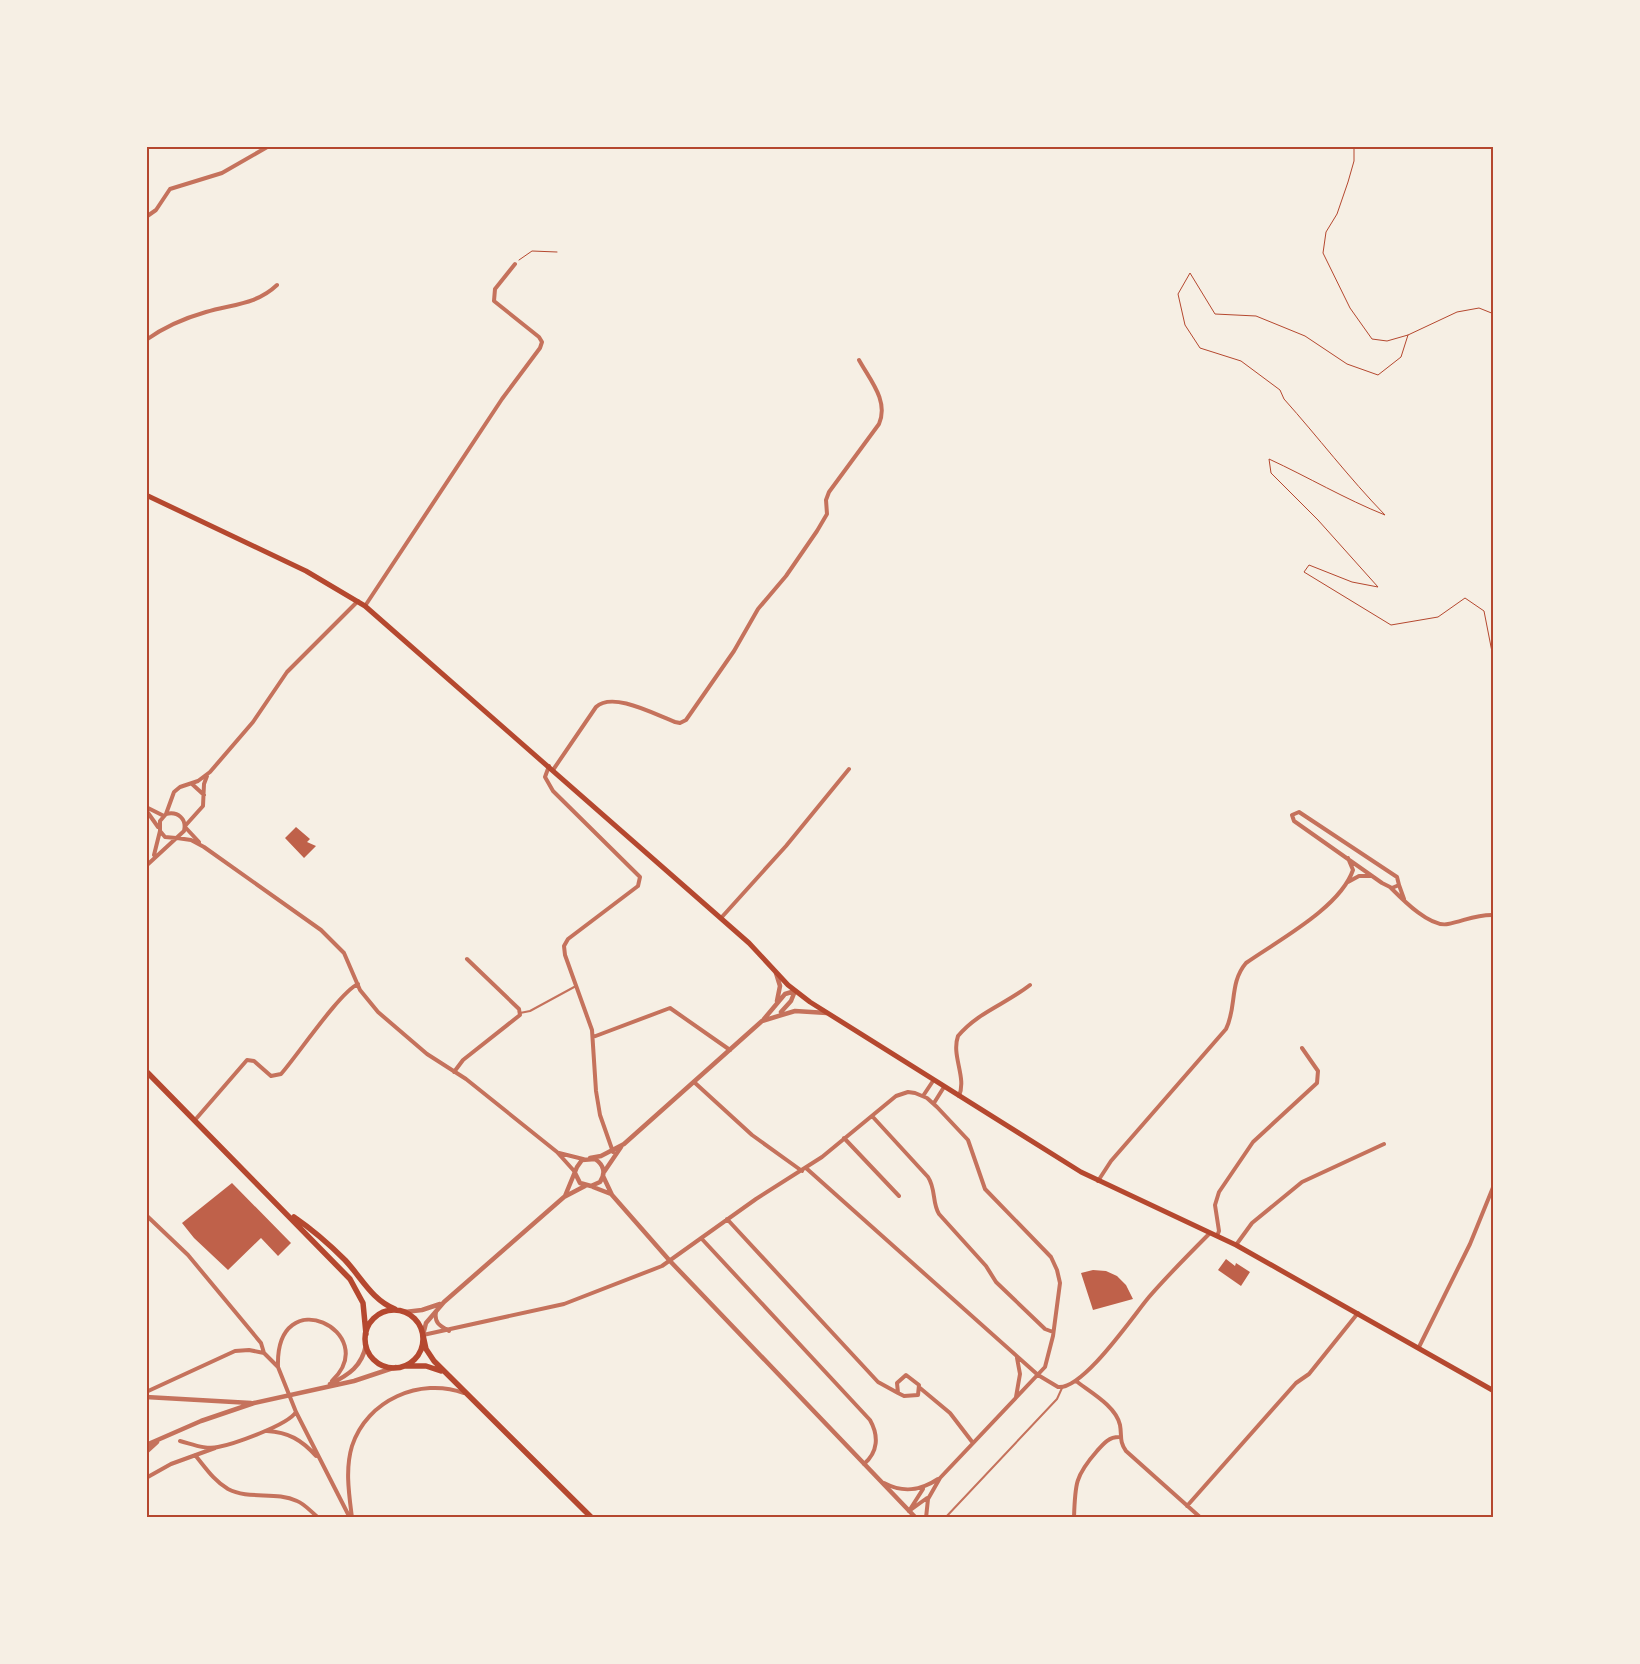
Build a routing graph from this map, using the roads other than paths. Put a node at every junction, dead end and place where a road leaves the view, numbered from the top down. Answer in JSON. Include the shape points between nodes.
{"nodes":[{"id":1,"x":269,"y":146,"type":"edge"},
{"id":2,"x":146,"y":217,"type":"edge"},
{"id":3,"x":515,"y":264,"type":"road end"},
{"id":4,"x":277,"y":285,"type":"dead end"},
{"id":5,"x":146,"y":340,"type":"edge"},
{"id":6,"x":860,"y":360,"type":"dead end"},
{"id":7,"x":146,"y":496,"type":"edge"},
{"id":8,"x":358,"y":601,"type":"junction"},
{"id":9,"x":365,"y":606,"type":"junction"},
{"id":10,"x":551,"y":768,"type":"junction"},
{"id":11,"x":849,"y":769,"type":"dead end"},
{"id":12,"x":210,"y":772,"type":"junction"},
{"id":13,"x":192,"y":784,"type":"junction"},
{"id":14,"x":205,"y":797,"type":"junction"},
{"id":15,"x":146,"y":809,"type":"edge"},
{"id":16,"x":165,"y":815,"type":"junction"},
{"id":17,"x":185,"y":826,"type":"junction"},
{"id":18,"x":160,"y":830,"type":"junction"},
{"id":19,"x":176,"y":838,"type":"junction"},
{"id":20,"x":204,"y":847,"type":"junction"},
{"id":21,"x":1348,"y":858,"type":"junction"},
{"id":22,"x":150,"y":861,"type":"junction"},
{"id":23,"x":146,"y":866,"type":"edge"},
{"id":24,"x":1374,"y":877,"type":"junction"},
{"id":25,"x":1346,"y":884,"type":"junction"},
{"id":26,"x":1399,"y":885,"type":"junction"},
{"id":27,"x":1389,"y":887,"type":"junction"},
{"id":28,"x":1406,"y":903,"type":"junction"},
{"id":29,"x":1494,"y":915,"type":"edge"},
{"id":30,"x":721,"y":918,"type":"junction"},
{"id":31,"x":467,"y":959,"type":"dead end"},
{"id":32,"x":775,"y":972,"type":"junction"},
{"id":33,"x":358,"y":984,"type":"junction"},
{"id":34,"x":1030,"y":985,"type":"dead end"},
{"id":35,"x":576,"y":986,"type":"junction"},
{"id":36,"x":795,"y":991,"type":"junction"},
{"id":37,"x":774,"y":1006,"type":"junction"},
{"id":38,"x":520,"y":1013,"type":"junction"},
{"id":39,"x":829,"y":1014,"type":"junction"},
{"id":40,"x":776,"y":1015,"type":"junction"},
{"id":41,"x":762,"y":1022,"type":"junction"},
{"id":42,"x":593,"y":1037,"type":"junction"},
{"id":43,"x":1302,"y":1048,"type":"dead end"},
{"id":44,"x":730,"y":1050,"type":"junction"},
{"id":45,"x":146,"y":1070,"type":"edge"},
{"id":46,"x":454,"y":1072,"type":"junction"},
{"id":47,"x":933,"y":1080,"type":"junction"},
{"id":48,"x":694,"y":1082,"type":"junction"},
{"id":49,"x":944,"y":1088,"type":"junction"},
{"id":50,"x":923,"y":1096,"type":"junction"},
{"id":51,"x":959,"y":1096,"type":"junction"},
{"id":52,"x":934,"y":1103,"type":"junction"},
{"id":53,"x":872,"y":1116,"type":"junction"},
{"id":54,"x":195,"y":1120,"type":"junction"},
{"id":55,"x":844,"y":1138,"type":"junction"},
{"id":56,"x":1384,"y":1144,"type":"dead end"},
{"id":57,"x":557,"y":1152,"type":"junction"},
{"id":58,"x":614,"y":1153,"type":"junction"},
{"id":59,"x":588,"y":1159,"type":"junction"},
{"id":60,"x":806,"y":1168,"type":"junction"},
{"id":61,"x":802,"y":1171,"type":"junction"},
{"id":62,"x":575,"y":1172,"type":"junction"},
{"id":63,"x":603,"y":1174,"type":"junction"},
{"id":64,"x":1098,"y":1181,"type":"junction"},
{"id":65,"x":1494,"y":1185,"type":"edge"},
{"id":66,"x":585,"y":1186,"type":"junction"},
{"id":67,"x":591,"y":1186,"type":"junction"},
{"id":68,"x":612,"y":1195,"type":"junction"},
{"id":69,"x":899,"y":1196,"type":"dead end"},
{"id":70,"x":564,"y":1197,"type":"junction"},
{"id":71,"x":282,"y":1208,"type":"junction"},
{"id":72,"x":146,"y":1215,"type":"edge"},
{"id":73,"x":728,"y":1219,"type":"junction"},
{"id":74,"x":1210,"y":1233,"type":"junction"},
{"id":75,"x":1217,"y":1236,"type":"junction"},
{"id":76,"x":701,"y":1238,"type":"junction"},
{"id":77,"x":1236,"y":1246,"type":"junction"},
{"id":78,"x":670,"y":1261,"type":"junction"},
{"id":79,"x":444,"y":1302,"type":"junction"},
{"id":80,"x":436,"y":1310,"type":"junction"},
{"id":81,"x":405,"y":1312,"type":"junction"},
{"id":82,"x":1358,"y":1313,"type":"junction"},
{"id":83,"x":449,"y":1330,"type":"junction"},
{"id":84,"x":1054,"y":1332,"type":"junction"},
{"id":85,"x":366,"y":1334,"type":"junction"},
{"id":86,"x":423,"y":1335,"type":"junction"},
{"id":87,"x":366,"y":1345,"type":"junction"},
{"id":88,"x":1419,"y":1347,"type":"junction"},
{"id":89,"x":264,"y":1353,"type":"junction"},
{"id":90,"x":1017,"y":1356,"type":"junction"},
{"id":91,"x":404,"y":1366,"type":"junction"},
{"id":92,"x":396,"y":1367,"type":"junction"},
{"id":93,"x":278,"y":1368,"type":"junction"},
{"id":94,"x":448,"y":1374,"type":"junction"},
{"id":95,"x":1038,"y":1375,"type":"junction"},
{"id":96,"x":1076,"y":1381,"type":"junction"},
{"id":97,"x":329,"y":1384,"type":"junction"},
{"id":98,"x":323,"y":1387,"type":"junction"},
{"id":99,"x":920,"y":1388,"type":"junction"},
{"id":100,"x":1062,"y":1388,"type":"junction"},
{"id":101,"x":1494,"y":1391,"type":"edge"},
{"id":102,"x":146,"y":1392,"type":"edge"},
{"id":103,"x":898,"y":1393,"type":"junction"},
{"id":104,"x":472,"y":1396,"type":"junction"},
{"id":105,"x":916,"y":1396,"type":"junction"},
{"id":106,"x":146,"y":1397,"type":"edge"},
{"id":107,"x":930,"y":1397,"type":"junction"},
{"id":108,"x":1015,"y":1399,"type":"junction"},
{"id":109,"x":254,"y":1403,"type":"junction"},
{"id":110,"x":296,"y":1412,"type":"junction"},
{"id":111,"x":264,"y":1431,"type":"junction"},
{"id":112,"x":1119,"y":1437,"type":"junction"},
{"id":113,"x":159,"y":1440,"type":"junction"},
{"id":114,"x":180,"y":1442,"type":"dead end"},
{"id":115,"x":973,"y":1444,"type":"junction"},
{"id":116,"x":146,"y":1445,"type":"edge"},
{"id":117,"x":218,"y":1447,"type":"junction"},
{"id":118,"x":146,"y":1452,"type":"edge"},
{"id":119,"x":195,"y":1455,"type":"junction"},
{"id":120,"x":321,"y":1462,"type":"junction"},
{"id":121,"x":864,"y":1464,"type":"junction"},
{"id":122,"x":146,"y":1478,"type":"edge"},
{"id":123,"x":940,"y":1478,"type":"junction"},
{"id":124,"x":880,"y":1481,"type":"junction"},
{"id":125,"x":924,"y":1487,"type":"junction"},
{"id":126,"x":349,"y":1492,"type":"junction"},
{"id":127,"x":930,"y":1494,"type":"junction"},
{"id":128,"x":339,"y":1497,"type":"junction"},
{"id":129,"x":1187,"y":1506,"type":"junction"},
{"id":130,"x":909,"y":1511,"type":"junction"},
{"id":131,"x":319,"y":1518,"type":"edge"},
{"id":132,"x":351,"y":1518,"type":"edge"},
{"id":133,"x":592,"y":1518,"type":"edge"},
{"id":134,"x":916,"y":1518,"type":"edge"},
{"id":135,"x":926,"y":1518,"type":"edge"},
{"id":136,"x":945,"y":1518,"type":"edge"},
{"id":137,"x":1074,"y":1518,"type":"edge"},
{"id":138,"x":1200,"y":1518,"type":"edge"}],
"edges":[{"from":1,"to":2,"type":"street","via":[[222,173],[170,189],[156,210]]},
{"from":3,"to":9,"type":"street","via":[[495,289],[494,301],[539,337],[542,342],[540,348]]},
{"from":4,"to":5,"type":"street","via":[[258,299],[205,312],[161,330]]},
{"from":6,"to":10,"type":"street","via":[[881,401],[882,416],[829,492],[827,514],[818,531],[758,609],[734,651],[686,720],[675,722],[619,701],[605,700],[596,706]]},
{"from":7,"to":8,"type":"main road","via":[[306,571]]},
{"from":8,"to":9,"type":"main road"},
{"from":8,"to":12,"type":"street","via":[[293,666]]},
{"from":9,"to":10,"type":"main road"},
{"from":10,"to":30,"type":"main road"},
{"from":10,"to":35,"type":"street","via":[[545,777],[553,791],[640,877],[638,886],[565,942],[565,955]]},
{"from":11,"to":30,"type":"street"},
{"from":12,"to":13,"type":"street"},
{"from":12,"to":14,"type":"street","via":[[204,784]]},
{"from":13,"to":14,"type":"street"},
{"from":13,"to":16,"type":"street","via":[[180,786],[174,792]]},
{"from":14,"to":17,"type":"street","via":[[202,809]]},
{"from":15,"to":16,"type":"street"},
{"from":15,"to":18,"type":"street"},
{"from":16,"to":17,"type":"street","via":[[178,814]]},
{"from":16,"to":18,"type":"street","via":[[160,821]]},
{"from":17,"to":19,"type":"street"},
{"from":17,"to":20,"type":"street"},
{"from":18,"to":19,"type":"street","via":[[165,837]]},
{"from":18,"to":22,"type":"street"},
{"from":19,"to":20,"type":"street","via":[[191,840]]},
{"from":19,"to":22,"type":"street"},
{"from":20,"to":33,"type":"street","via":[[329,937],[346,956]]},
{"from":21,"to":24,"type":"street"},
{"from":21,"to":25,"type":"street","via":[[1353,870]]},
{"from":21,"to":26,"type":"street","via":[[1294,821],[1293,813],[1299,812],[1397,876]]},
{"from":22,"to":23,"type":"street"},
{"from":24,"to":25,"type":"street","via":[[1359,876]]},
{"from":24,"to":27,"type":"street"},
{"from":25,"to":64,"type":"street","via":[[1317,913],[1246,963],[1234,984],[1232,1014],[1226,1029]]},
{"from":26,"to":27,"type":"street"},
{"from":26,"to":28,"type":"street"},
{"from":27,"to":28,"type":"street"},
{"from":28,"to":29,"type":"street","via":[[1442,925]]},
{"from":30,"to":32,"type":"main road"},
{"from":31,"to":38,"type":"street"},
{"from":32,"to":36,"type":"main road"},
{"from":32,"to":37,"type":"street","via":[[780,986]]},
{"from":33,"to":46,"type":"street","via":[[378,1012]]},
{"from":33,"to":54,"type":"street","via":[[333,1009],[281,1074],[271,1076],[254,1061],[247,1060]]},
{"from":34,"to":51,"type":"street","via":[[982,1014],[958,1036],[955,1046],[961,1086]]},
{"from":35,"to":38,"type":"lane","via":[[530,1011]]},
{"from":35,"to":42,"type":"street"},
{"from":36,"to":37,"type":"street","via":[[785,994]]},
{"from":36,"to":39,"type":"main road"},
{"from":36,"to":40,"type":"street","via":[[788,1006]]},
{"from":37,"to":41,"type":"street"},
{"from":38,"to":46,"type":"street","via":[[518,1018],[463,1060]]},
{"from":39,"to":40,"type":"street","via":[[804,1010]]},
{"from":39,"to":47,"type":"main road"},
{"from":40,"to":41,"type":"street"},
{"from":41,"to":44,"type":"street"},
{"from":42,"to":44,"type":"street","via":[[670,1008]]},
{"from":42,"to":58,"type":"street","via":[[600,1115]]},
{"from":43,"to":75,"type":"street","via":[[1318,1071],[1317,1083],[1253,1142],[1228,1178],[1216,1198]]},
{"from":44,"to":48,"type":"street"},
{"from":45,"to":54,"type":"main road"},
{"from":46,"to":57,"type":"street"},
{"from":47,"to":49,"type":"main road"},
{"from":47,"to":50,"type":"street"},
{"from":48,"to":58,"type":"street"},
{"from":48,"to":61,"type":"street","via":[[752,1135]]},
{"from":49,"to":51,"type":"main road"},
{"from":49,"to":52,"type":"street"},
{"from":50,"to":52,"type":"street"},
{"from":50,"to":53,"type":"street","via":[[902,1093]]},
{"from":51,"to":64,"type":"main road"},
{"from":52,"to":84,"type":"street","via":[[968,1140],[984,1189],[1055,1264],[1060,1283]]},
{"from":53,"to":55,"type":"street"},
{"from":53,"to":84,"type":"street","via":[[928,1177],[933,1185],[935,1209],[986,1266],[996,1282],[1045,1329]]},
{"from":54,"to":71,"type":"main road"},
{"from":55,"to":60,"type":"street"},
{"from":55,"to":69,"type":"street"},
{"from":56,"to":77,"type":"street","via":[[1302,1182],[1252,1223]]},
{"from":57,"to":59,"type":"street"},
{"from":57,"to":62,"type":"street"},
{"from":58,"to":59,"type":"street"},
{"from":58,"to":63,"type":"street"},
{"from":59,"to":62,"type":"street","via":[[578,1164]]},
{"from":59,"to":63,"type":"street","via":[[600,1163]]},
{"from":60,"to":61,"type":"street"},
{"from":60,"to":90,"type":"street"},
{"from":61,"to":73,"type":"street"},
{"from":62,"to":66,"type":"street"},
{"from":62,"to":70,"type":"street"},
{"from":63,"to":67,"type":"street","via":[[600,1182]]},
{"from":63,"to":68,"type":"street"},
{"from":64,"to":74,"type":"main road"},
{"from":65,"to":88,"type":"street","via":[[1470,1244]]},
{"from":66,"to":67,"type":"street"},
{"from":66,"to":70,"type":"street"},
{"from":67,"to":68,"type":"street"},
{"from":68,"to":78,"type":"street"},
{"from":70,"to":79,"type":"street"},
{"from":71,"to":81,"type":"main road","via":[[332,1247],[380,1300]]},
{"from":71,"to":85,"type":"main road","via":[[356,1287],[364,1308]]},
{"from":72,"to":89,"type":"street","via":[[188,1255],[261,1343]]},
{"from":73,"to":76,"type":"street"},
{"from":73,"to":103,"type":"street","via":[[878,1382]]},
{"from":74,"to":75,"type":"main road"},
{"from":74,"to":96,"type":"street"},
{"from":75,"to":77,"type":"main road"},
{"from":76,"to":78,"type":"street"},
{"from":76,"to":121,"type":"street","via":[[870,1420],[876,1447]]},
{"from":77,"to":82,"type":"main road"},
{"from":78,"to":83,"type":"street","via":[[564,1304]]},
{"from":78,"to":121,"type":"street"},
{"from":79,"to":80,"type":"street"},
{"from":79,"to":81,"type":"street","via":[[427,1309]]},
{"from":80,"to":83,"type":"street","via":[[436,1322]]},
{"from":80,"to":86,"type":"street","via":[[425,1325]]},
{"from":81,"to":85,"type":"main road","via":[[391,1310],[380,1314],[371,1322]]},
{"from":81,"to":86,"type":"main road","via":[[418,1322]]},
{"from":82,"to":88,"type":"main road"},
{"from":82,"to":129,"type":"street","via":[[1308,1374],[1296,1383]]},
{"from":83,"to":86,"type":"street"},
{"from":84,"to":95,"type":"street","via":[[1046,1363]]},
{"from":85,"to":87,"type":"main road"},
{"from":86,"to":91,"type":"main road","via":[[419,1353]]},
{"from":86,"to":94,"type":"main road","via":[[430,1356]]},
{"from":87,"to":92,"type":"main road","via":[[376,1361]]},
{"from":87,"to":97,"type":"street","via":[[356,1368]]},
{"from":88,"to":101,"type":"main road"},
{"from":89,"to":93,"type":"street"},
{"from":89,"to":102,"type":"street","via":[[235,1351]]},
{"from":90,"to":95,"type":"street"},
{"from":90,"to":108,"type":"street","via":[[1020,1374]]},
{"from":91,"to":92,"type":"main road"},
{"from":91,"to":94,"type":"main road","via":[[430,1367]]},
{"from":92,"to":98,"type":"street"},
{"from":93,"to":97,"type":"street","via":[[279,1352],[288,1330],[307,1320],[323,1321],[340,1335],[344,1348],[342,1367]]},
{"from":93,"to":110,"type":"street"},
{"from":94,"to":104,"type":"main road"},
{"from":95,"to":100,"type":"street"},
{"from":95,"to":108,"type":"street"},
{"from":96,"to":100,"type":"street"},
{"from":96,"to":112,"type":"street","via":[[1113,1412],[1120,1425]]},
{"from":97,"to":98,"type":"street"},
{"from":98,"to":109,"type":"street"},
{"from":99,"to":103,"type":"street","via":[[906,1375],[897,1383]]},
{"from":99,"to":105,"type":"street"},
{"from":99,"to":107,"type":"street"},
{"from":100,"to":136,"type":"lane","via":[[1057,1399]]},
{"from":103,"to":105,"type":"street"},
{"from":104,"to":126,"type":"street","via":[[444,1388],[423,1388],[404,1393],[381,1406],[363,1425],[352,1447],[348,1468]]},
{"from":104,"to":133,"type":"main road"},
{"from":105,"to":107,"type":"street"},
{"from":106,"to":109,"type":"street"},
{"from":107,"to":115,"type":"street","via":[[950,1413]]},
{"from":108,"to":115,"type":"street"},
{"from":109,"to":113,"type":"street"},
{"from":110,"to":111,"type":"street"},
{"from":110,"to":120,"type":"street"},
{"from":111,"to":117,"type":"street"},
{"from":111,"to":120,"type":"street","via":[[277,1431],[298,1439]]},
{"from":112,"to":129,"type":"street","via":[[1126,1451]]},
{"from":112,"to":137,"type":"street","via":[[1108,1440],[1080,1472]]},
{"from":113,"to":116,"type":"street"},
{"from":113,"to":118,"type":"street"},
{"from":114,"to":117,"type":"street"},
{"from":115,"to":123,"type":"street"},
{"from":117,"to":119,"type":"street"},
{"from":119,"to":122,"type":"street"},
{"from":119,"to":131,"type":"street","via":[[212,1476],[229,1489],[299,1501]]},
{"from":120,"to":128,"type":"street"},
{"from":121,"to":124,"type":"street"},
{"from":123,"to":125,"type":"street"},
{"from":123,"to":127,"type":"street"},
{"from":124,"to":125,"type":"street","via":[[906,1490]]},
{"from":124,"to":130,"type":"street"},
{"from":125,"to":130,"type":"street"},
{"from":126,"to":128,"type":"street","via":[[345,1499]]},
{"from":126,"to":132,"type":"street"},
{"from":127,"to":130,"type":"street"},
{"from":127,"to":135,"type":"street"},
{"from":128,"to":132,"type":"street"},
{"from":129,"to":138,"type":"street"},
{"from":130,"to":134,"type":"street"}]}
